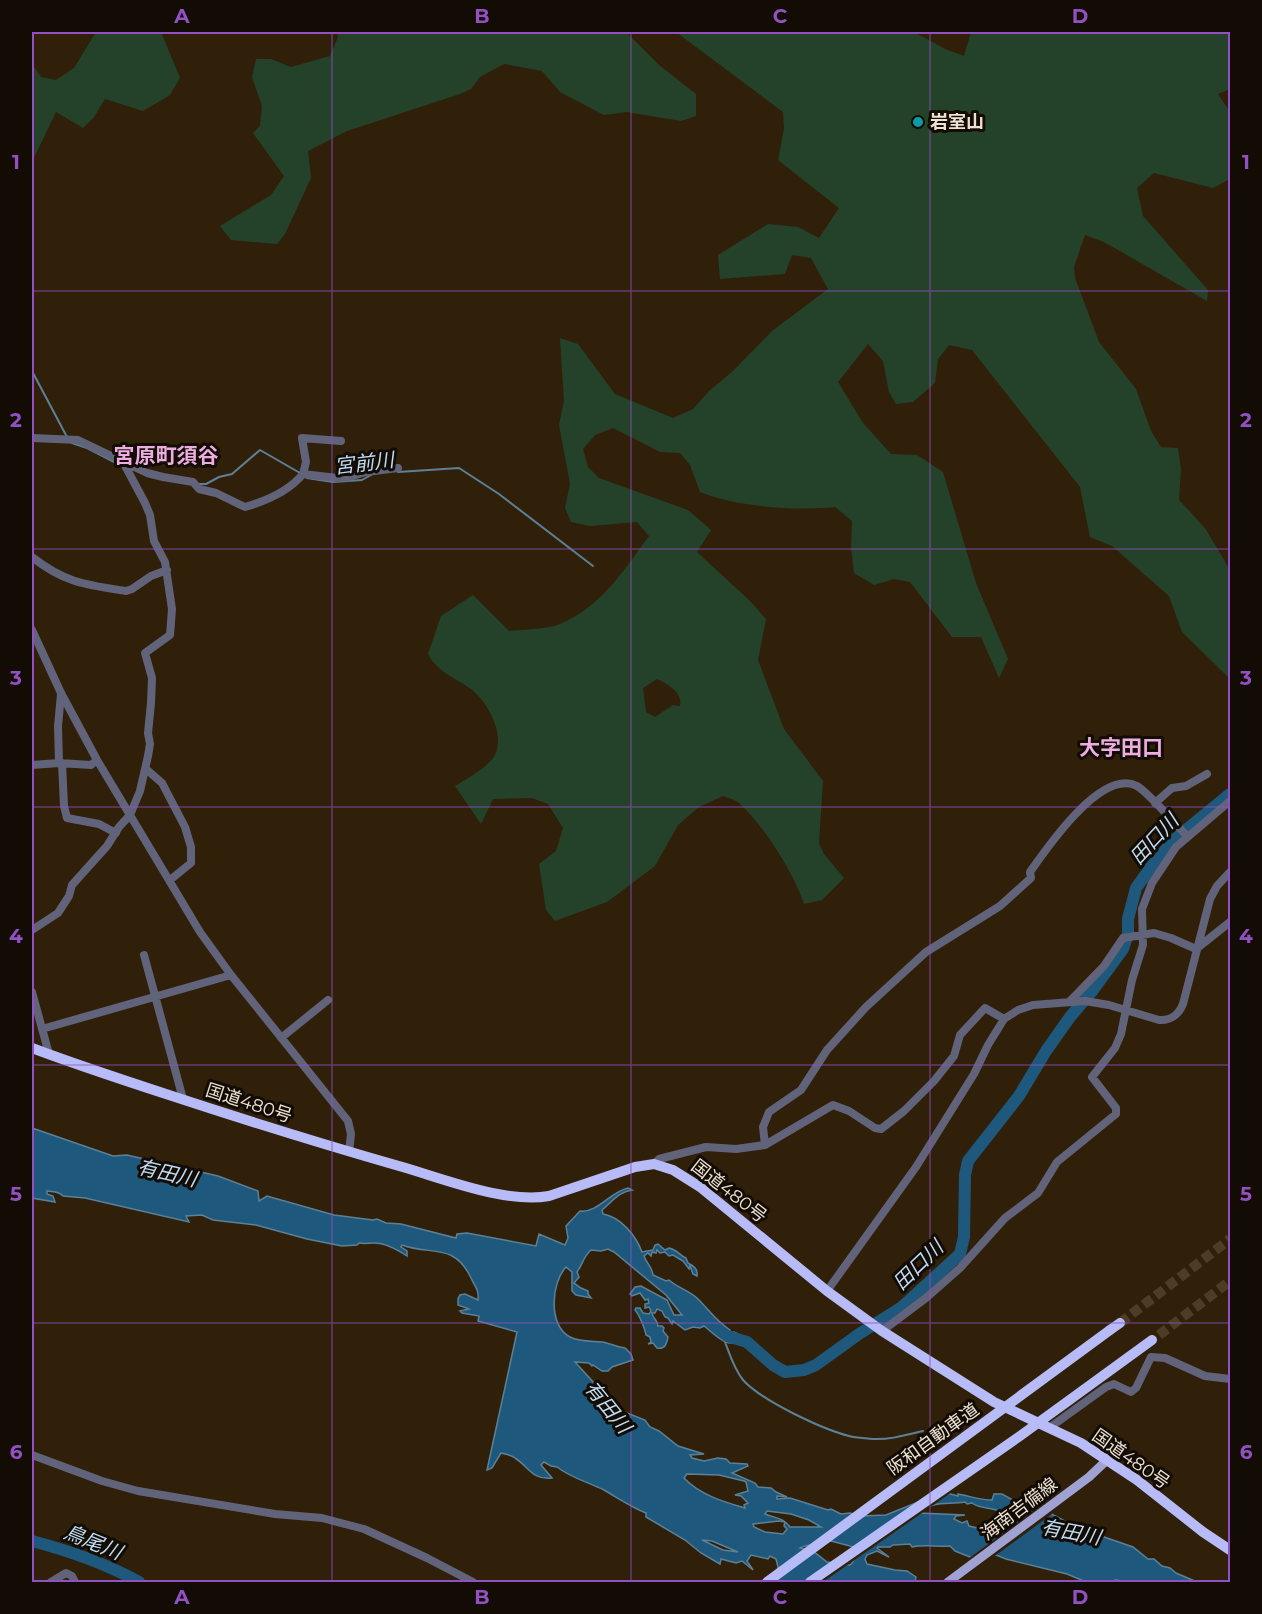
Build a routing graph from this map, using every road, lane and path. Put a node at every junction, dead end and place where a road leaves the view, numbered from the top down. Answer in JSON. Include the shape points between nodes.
{"nodes":[{"id":1,"x":32,"y":438,"type":"edge"},
{"id":2,"x":341,"y":441,"type":"dead end"},
{"id":3,"x":122,"y":460,"type":"junction"},
{"id":4,"x":398,"y":468,"type":"dead end"},
{"id":5,"x":303,"y":474,"type":"junction"},
{"id":6,"x":32,"y":558,"type":"edge"},
{"id":7,"x":167,"y":570,"type":"junction"},
{"id":8,"x":32,"y":630,"type":"edge"},
{"id":9,"x":62,"y":693,"type":"junction"},
{"id":10,"x":97,"y":760,"type":"junction"},
{"id":11,"x":61,"y":763,"type":"junction"},
{"id":12,"x":32,"y":765,"type":"edge"},
{"id":13,"x":146,"y":769,"type":"junction"},
{"id":14,"x":1207,"y":774,"type":"dead end"},
{"id":15,"x":1230,"y":801,"type":"edge"},
{"id":16,"x":1155,"y":803,"type":"junction"},
{"id":17,"x":130,"y":814,"type":"junction"},
{"id":18,"x":116,"y":833,"type":"junction"},
{"id":19,"x":1187,"y":836,"type":"junction"},
{"id":20,"x":1230,"y":872,"type":"edge"},
{"id":21,"x":170,"y":880,"type":"junction"},
{"id":22,"x":1230,"y":922,"type":"edge"},
{"id":23,"x":32,"y":930,"type":"edge"},
{"id":24,"x":1139,"y":935,"type":"junction"},
{"id":25,"x":1197,"y":949,"type":"junction"},
{"id":26,"x":144,"y":955,"type":"dead end"},
{"id":27,"x":231,"y":975,"type":"junction"},
{"id":28,"x":32,"y":992,"type":"edge"},
{"id":29,"x":155,"y":997,"type":"junction"},
{"id":30,"x":328,"y":1000,"type":"dead end"},
{"id":31,"x":1074,"y":1001,"type":"junction"},
{"id":32,"x":1126,"y":1010,"type":"junction"},
{"id":33,"x":1004,"y":1019,"type":"junction"},
{"id":34,"x":42,"y":1029,"type":"junction"},
{"id":35,"x":281,"y":1038,"type":"junction"},
{"id":36,"x":32,"y":1048,"type":"edge"},
{"id":37,"x":49,"y":1054,"type":"junction"},
{"id":38,"x":183,"y":1099,"type":"junction"},
{"id":39,"x":765,"y":1145,"type":"junction"},
{"id":40,"x":349,"y":1152,"type":"junction"},
{"id":41,"x":654,"y":1164,"type":"junction"},
{"id":42,"x":827,"y":1291,"type":"junction"},
{"id":43,"x":1120,"y":1323,"type":"tunnel mouth"},
{"id":44,"x":881,"y":1330,"type":"junction"},
{"id":45,"x":1155,"y":1337,"type":"tunnel mouth"},
{"id":46,"x":1230,"y":1379,"type":"edge"},
{"id":47,"x":1049,"y":1428,"type":"junction"},
{"id":48,"x":32,"y":1455,"type":"edge"},
{"id":49,"x":1107,"y":1460,"type":"junction"},
{"id":50,"x":1230,"y":1550,"type":"edge"},
{"id":51,"x":51,"y":1582,"type":"edge"},
{"id":52,"x":75,"y":1582,"type":"edge"},
{"id":53,"x":473,"y":1582,"type":"edge"},
{"id":54,"x":767,"y":1582,"type":"edge"},
{"id":55,"x":810,"y":1582,"type":"edge"},
{"id":56,"x":948,"y":1582,"type":"edge"}],
"edges":[{"from":1,"to":3,"type":"street","via":[[78,440]]},
{"from":2,"to":5,"type":"street","via":[[302,438],[306,462]]},
{"from":3,"to":5,"type":"street","via":[[163,477],[193,482],[199,489],[245,507],[276,495]]},
{"from":3,"to":7,"type":"street","via":[[150,515],[154,541]]},
{"from":4,"to":5,"type":"street","via":[[343,478]]},
{"from":6,"to":7,"type":"street","via":[[68,580],[126,591]]},
{"from":7,"to":13,"type":"street","via":[[172,609],[170,635],[145,652],[152,678]]},
{"from":8,"to":9,"type":"street"},
{"from":9,"to":10,"type":"street"},
{"from":9,"to":11,"type":"street","via":[[58,726]]},
{"from":10,"to":11,"type":"street","via":[[91,765]]},
{"from":10,"to":17,"type":"street"},
{"from":11,"to":12,"type":"street"},
{"from":11,"to":18,"type":"street","via":[[67,818],[99,824]]},
{"from":13,"to":17,"type":"street"},
{"from":13,"to":21,"type":"street","via":[[162,783],[189,839],[191,863]]},
{"from":14,"to":16,"type":"street","via":[[1186,786],[1172,788]]},
{"from":15,"to":19,"type":"street"},
{"from":16,"to":19,"type":"street"},
{"from":16,"to":39,"type":"street","via":[[1137,786],[1125,784],[1106,789],[1070,819],[1030,872],[1031,878],[1000,906],[927,952],[846,1028],[801,1090],[769,1112],[763,1127]]},
{"from":17,"to":18,"type":"street"},
{"from":17,"to":21,"type":"street"},
{"from":18,"to":23,"type":"street","via":[[72,885],[58,913]]},
{"from":19,"to":24,"type":"street","via":[[1148,891]]},
{"from":20,"to":25,"type":"street","via":[[1212,894]]},
{"from":21,"to":27,"type":"street"},
{"from":22,"to":25,"type":"street"},
{"from":24,"to":25,"type":"street","via":[[1160,934]]},
{"from":24,"to":31,"type":"street","via":[[1123,938]]},
{"from":24,"to":32,"type":"street","via":[[1143,945]]},
{"from":25,"to":32,"type":"street","via":[[1178,1014],[1164,1020]]},
{"from":26,"to":29,"type":"street"},
{"from":27,"to":29,"type":"street"},
{"from":27,"to":35,"type":"street"},
{"from":28,"to":34,"type":"street"},
{"from":29,"to":34,"type":"street"},
{"from":29,"to":38,"type":"street"},
{"from":30,"to":35,"type":"street"},
{"from":31,"to":32,"type":"street","via":[[1098,1002]]},
{"from":31,"to":33,"type":"street","via":[[1024,1007]]},
{"from":32,"to":44,"type":"street","via":[[1115,1048],[1092,1077],[1116,1108],[1116,1114],[1057,1162],[1038,1193],[1005,1218],[952,1275]]},
{"from":33,"to":39,"type":"street","via":[[985,1008],[960,1035],[954,1056],[934,1081],[880,1129],[833,1105]]},
{"from":33,"to":42,"type":"street","via":[[916,1167]]},
{"from":34,"to":37,"type":"street"},
{"from":35,"to":40,"type":"street","via":[[348,1121]]},
{"from":36,"to":37,"type":"highway","name":"国道480号"},
{"from":37,"to":38,"type":"highway","name":"国道480号"},
{"from":38,"to":40,"type":"highway","name":"国道480号"},
{"from":39,"to":41,"type":"street","via":[[736,1149],[706,1147],[659,1159]]},
{"from":40,"to":41,"type":"highway","name":"国道480号","via":[[525,1199],[564,1192],[622,1170]]},
{"from":41,"to":42,"type":"highway","name":"国道480号","via":[[673,1170],[700,1187]]},
{"from":42,"to":44,"type":"highway","name":"国道480号"},
{"from":43,"to":54,"type":"highway","name":"阪和自動車道","bridge":true},
{"from":44,"to":47,"type":"highway","name":"国道480号","via":[[994,1402]]},
{"from":45,"to":55,"type":"highway","bridge":true},
{"from":46,"to":47,"type":"street","via":[[1205,1376],[1165,1358],[1151,1357],[1131,1392],[1114,1384],[1106,1387]]},
{"from":47,"to":49,"type":"highway","name":"国道480号"},
{"from":48,"to":53,"type":"street","via":[[138,1491],[322,1518],[364,1530]]},
{"from":49,"to":50,"type":"highway","name":"国道480号"},
{"from":49,"to":56,"type":"main road","name":"海南吉備線"},
{"from":51,"to":52,"type":"street","via":[[66,1573]]}]}
